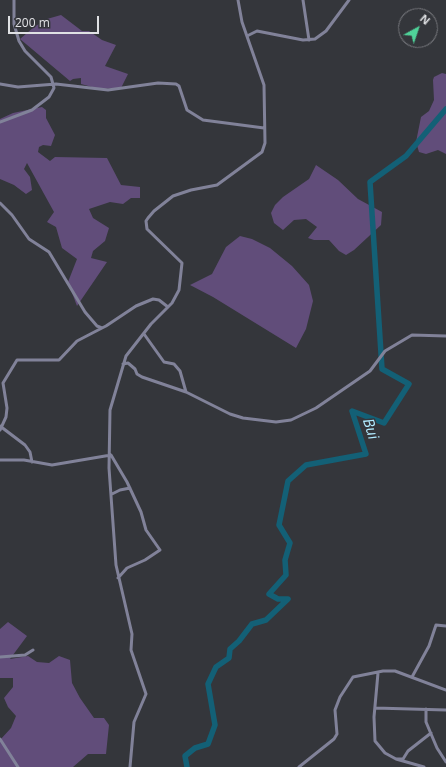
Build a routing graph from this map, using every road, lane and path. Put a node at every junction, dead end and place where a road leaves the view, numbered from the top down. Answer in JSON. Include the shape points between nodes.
{"nodes":[{"id":1,"x":14,"y":0,"type":"edge"},
{"id":2,"x":238,"y":0,"type":"edge"},
{"id":3,"x":303,"y":0,"type":"edge"},
{"id":4,"x":350,"y":0,"type":"edge"},
{"id":5,"x":247,"y":36,"type":"junction"},
{"id":6,"x":309,"y":40,"type":"junction"},
{"id":7,"x":0,"y":84,"type":"edge"},
{"id":8,"x":54,"y":84,"type":"junction"},
{"id":9,"x":0,"y":122,"type":"edge"},
{"id":10,"x":264,"y":128,"type":"junction"},
{"id":11,"x":0,"y":203,"type":"edge"},
{"id":12,"x":168,"y":307,"type":"junction"},
{"id":13,"x":102,"y":328,"type":"junction"},
{"id":14,"x":144,"y":334,"type":"junction"},
{"id":15,"x":446,"y":336,"type":"edge"},
{"id":16,"x":123,"y":364,"type":"junction"},
{"id":17,"x":186,"y":392,"type":"junction"},
{"id":18,"x":1,"y":428,"type":"edge"},
{"id":19,"x":111,"y":455,"type":"junction"},
{"id":20,"x":0,"y":460,"type":"edge"},
{"id":21,"x":32,"y":462,"type":"junction"},
{"id":22,"x":130,"y":488,"type":"junction"},
{"id":23,"x":112,"y":494,"type":"junction"},
{"id":24,"x":118,"y":578,"type":"junction"},
{"id":25,"x":446,"y":626,"type":"edge"},
{"id":26,"x":33,"y":650,"type":"dead end"},
{"id":27,"x":0,"y":657,"type":"edge"},
{"id":28,"x":378,"y":673,"type":"junction"},
{"id":29,"x":412,"y":677,"type":"junction"},
{"id":30,"x":446,"y":690,"type":"edge"},
{"id":31,"x":375,"y":708,"type":"junction"},
{"id":32,"x":426,"y":709,"type":"junction"},
{"id":33,"x":446,"y":710,"type":"edge"},
{"id":34,"x":431,"y":733,"type":"junction"},
{"id":35,"x":0,"y":739,"type":"edge"},
{"id":36,"x":396,"y":759,"type":"junction"},
{"id":37,"x":446,"y":762,"type":"edge"},
{"id":38,"x":18,"y":767,"type":"edge"},
{"id":39,"x":130,"y":767,"type":"edge"},
{"id":40,"x":299,"y":767,"type":"edge"},
{"id":41,"x":424,"y":767,"type":"edge"}],
"edges":[{"from":1,"to":8,"type":"street","via":[[14,24],[19,41],[25,51],[51,76]]},
{"from":2,"to":5,"type":"street"},
{"from":3,"to":6,"type":"street"},
{"from":4,"to":6,"type":"street","via":[[326,31]]},
{"from":5,"to":6,"type":"street","via":[[257,30]]},
{"from":5,"to":10,"type":"street","via":[[264,85]]},
{"from":7,"to":8,"type":"street","via":[[18,87]]},
{"from":8,"to":9,"type":"street","via":[[49,96],[37,106]]},
{"from":8,"to":10,"type":"street","via":[[108,90],[158,83],[176,84],[187,110],[203,120]]},
{"from":10,"to":12,"type":"street","via":[[265,143],[258,156],[217,185],[173,196],[148,218],[147,229],[182,263],[180,290]]},
{"from":11,"to":13,"type":"street","via":[[29,239],[49,252],[85,312]]},
{"from":12,"to":13,"type":"street","via":[[154,299],[136,306]]},
{"from":12,"to":14,"type":"street"},
{"from":13,"to":18,"type":"street","via":[[77,342],[59,360],[17,360],[3,383],[7,408]]},
{"from":14,"to":16,"type":"street","via":[[126,356]]},
{"from":14,"to":17,"type":"street","via":[[164,362],[174,364],[180,371]]},
{"from":15,"to":17,"type":"street","via":[[412,334],[385,351],[370,371],[362,377],[316,408],[291,420],[276,422],[243,418]]},
{"from":16,"to":17,"type":"street","via":[[128,363],[142,378]]},
{"from":16,"to":19,"type":"street","via":[[110,410]]},
{"from":18,"to":21,"type":"street","via":[[25,445],[32,455]]},
{"from":19,"to":21,"type":"street","via":[[59,465]]},
{"from":19,"to":22,"type":"street"},
{"from":19,"to":23,"type":"street","via":[[109,468]]},
{"from":20,"to":21,"type":"street"},
{"from":22,"to":23,"type":"street"},
{"from":22,"to":24,"type":"street","via":[[146,530],[160,550],[127,568]]},
{"from":23,"to":24,"type":"street"},
{"from":24,"to":39,"type":"street","via":[[132,634],[130,650],[146,694],[134,722]]},
{"from":25,"to":29,"type":"street","via":[[436,625],[429,646]]},
{"from":26,"to":27,"type":"street","via":[[25,655]]},
{"from":28,"to":29,"type":"street","via":[[395,671]]},
{"from":28,"to":31,"type":"street"},
{"from":28,"to":40,"type":"street","via":[[352,678],[335,710],[337,734]]},
{"from":29,"to":30,"type":"street"},
{"from":31,"to":32,"type":"street"},
{"from":31,"to":36,"type":"street","via":[[375,741],[384,753]]},
{"from":32,"to":33,"type":"street"},
{"from":32,"to":34,"type":"street","via":[[426,722]]},
{"from":34,"to":36,"type":"street","via":[[408,751],[403,759]]},
{"from":34,"to":37,"type":"street"},
{"from":35,"to":38,"type":"street"},
{"from":36,"to":41,"type":"street"}]}
